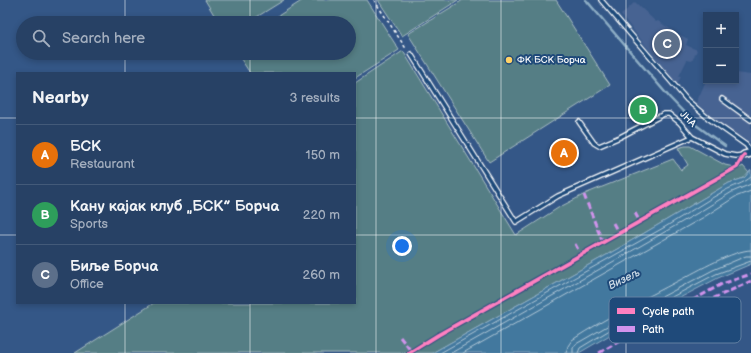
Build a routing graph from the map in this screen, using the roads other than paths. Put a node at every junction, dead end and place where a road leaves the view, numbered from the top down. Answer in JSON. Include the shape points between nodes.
{"nodes":[{"id":1,"x":601,"y":0,"type":"edge"},
{"id":2,"x":410,"y":54,"type":"road end"},
{"id":3,"x":722,"y":99,"type":"dead end"},
{"id":4,"x":751,"y":120,"type":"edge"},
{"id":5,"x":579,"y":122,"type":"dead end"},
{"id":6,"x":692,"y":136,"type":"junction"},
{"id":7,"x":749,"y":153,"type":"edge"}],
"edges":[{"from":1,"to":7,"type":"lane","name":"ЈНА","via":[[671,82],[702,114],[746,145]]},
{"from":2,"to":6,"type":"lane","via":[[516,222],[558,196]]},
{"from":3,"to":4,"type":"lane"},
{"from":5,"to":6,"type":"lane","name":"ЈНА","via":[[598,146],[665,114],[680,123]]},
{"from":6,"to":7,"type":"lane","name":"ЈНА","via":[[725,154],[736,156]]}]}
